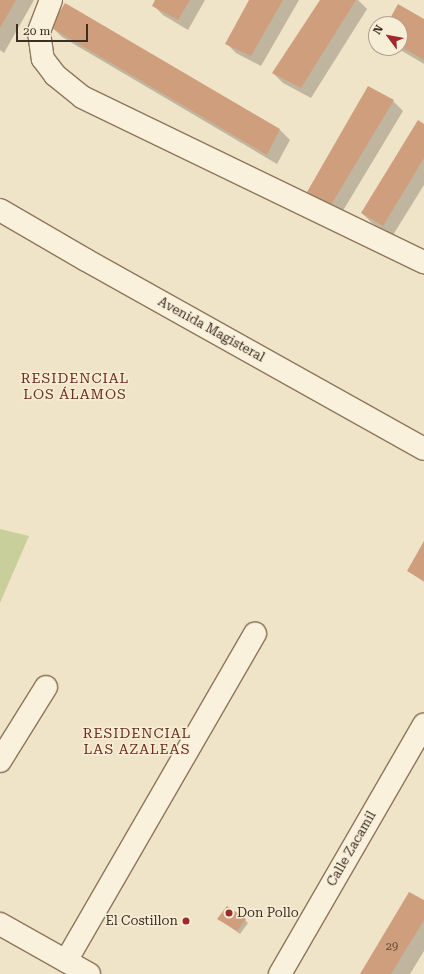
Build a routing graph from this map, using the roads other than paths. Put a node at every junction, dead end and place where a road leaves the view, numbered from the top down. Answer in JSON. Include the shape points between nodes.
{"nodes":[{"id":1,"x":51,"y":0,"type":"edge"},
{"id":2,"x":0,"y":210,"type":"edge"},
{"id":3,"x":424,"y":262,"type":"edge"},
{"id":4,"x":424,"y":449,"type":"edge"},
{"id":5,"x":255,"y":634,"type":"dead end"},
{"id":6,"x":46,"y":687,"type":"dead end"},
{"id":7,"x":424,"y":724,"type":"edge"},
{"id":8,"x":0,"y":761,"type":"edge"},
{"id":9,"x":0,"y":924,"type":"edge"},
{"id":10,"x":66,"y":961,"type":"junction"},
{"id":11,"x":89,"y":974,"type":"edge"},
{"id":12,"x":280,"y":974,"type":"edge"}],
"edges":[{"from":1,"to":3,"type":"street","via":[[38,32],[43,59],[55,75],[82,97]]},
{"from":2,"to":4,"type":"street","name":"Avenida Magisteral"},
{"from":5,"to":10,"type":"street"},
{"from":6,"to":8,"type":"street"},
{"from":7,"to":12,"type":"street","name":"Calle Zacamil"},
{"from":9,"to":10,"type":"street"},
{"from":10,"to":11,"type":"street"}]}
